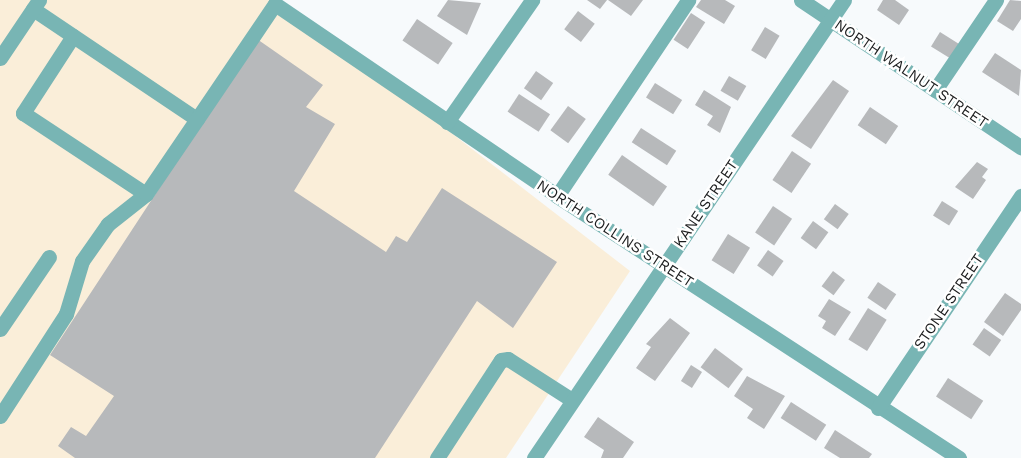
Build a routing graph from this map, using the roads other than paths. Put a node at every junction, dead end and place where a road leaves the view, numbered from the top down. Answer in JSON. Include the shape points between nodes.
{"nodes":[{"id":1,"x":532,"y":0,"type":"edge"},
{"id":2,"x":688,"y":0,"type":"edge"},
{"id":3,"x":800,"y":0,"type":"edge"},
{"id":4,"x":844,"y":0,"type":"edge"},
{"id":5,"x":996,"y":0,"type":"edge"},
{"id":6,"x":275,"y":2,"type":"edge"},
{"id":7,"x":36,"y":5,"type":"edge"},
{"id":8,"x":831,"y":20,"type":"junction"},
{"id":9,"x":73,"y":36,"type":"junction"},
{"id":10,"x":0,"y":58,"type":"edge"},
{"id":11,"x":935,"y":90,"type":"junction"},
{"id":12,"x":196,"y":119,"type":"junction"},
{"id":13,"x":447,"y":122,"type":"junction"},
{"id":14,"x":1021,"y":147,"type":"edge"},
{"id":15,"x":146,"y":194,"type":"junction"},
{"id":16,"x":557,"y":196,"type":"junction"},
{"id":17,"x":1021,"y":196,"type":"edge"},
{"id":18,"x":49,"y":257,"type":"dead end"},
{"id":19,"x":664,"y":267,"type":"junction"},
{"id":20,"x":0,"y":329,"type":"edge"},
{"id":21,"x":572,"y":400,"type":"junction"},
{"id":22,"x":878,"y":408,"type":"junction"},
{"id":23,"x":0,"y":416,"type":"edge"},
{"id":24,"x":437,"y":458,"type":"edge"},
{"id":25,"x":534,"y":458,"type":"edge"},
{"id":26,"x":958,"y":458,"type":"edge"}],
"edges":[{"from":1,"to":13,"type":"street"},
{"from":2,"to":16,"type":"street"},
{"from":3,"to":8,"type":"street","name":"NORTH WALNUT STREET"},
{"from":4,"to":8,"type":"street","name":"KANE STREET"},
{"from":5,"to":11,"type":"street"},
{"from":6,"to":12,"type":"street"},
{"from":6,"to":13,"type":"street","name":"NORTH COLLINS STREET"},
{"from":7,"to":9,"type":"street"},
{"from":7,"to":10,"type":"street"},
{"from":8,"to":11,"type":"street","name":"NORTH WALNUT STREET"},
{"from":8,"to":19,"type":"street","name":"KANE STREET"},
{"from":9,"to":12,"type":"street"},
{"from":9,"to":15,"type":"street","via":[[23,113]]},
{"from":11,"to":14,"type":"street","name":"NORTH WALNUT STREET"},
{"from":12,"to":15,"type":"street"},
{"from":13,"to":16,"type":"street","name":"NORTH COLLINS STREET"},
{"from":15,"to":23,"type":"street","via":[[108,224],[82,261],[66,314]]},
{"from":16,"to":19,"type":"street","name":"NORTH COLLINS STREET"},
{"from":17,"to":22,"type":"street","name":"STONE STREET"},
{"from":18,"to":20,"type":"street"},
{"from":19,"to":21,"type":"street","name":"KANE STREET"},
{"from":19,"to":22,"type":"street","name":"NORTH COLLINS STREET"},
{"from":21,"to":24,"type":"street","via":[[508,359],[501,360]]},
{"from":21,"to":25,"type":"street","name":"KANE STREET"},
{"from":22,"to":26,"type":"street","name":"NORTH COLLINS STREET"}]}
